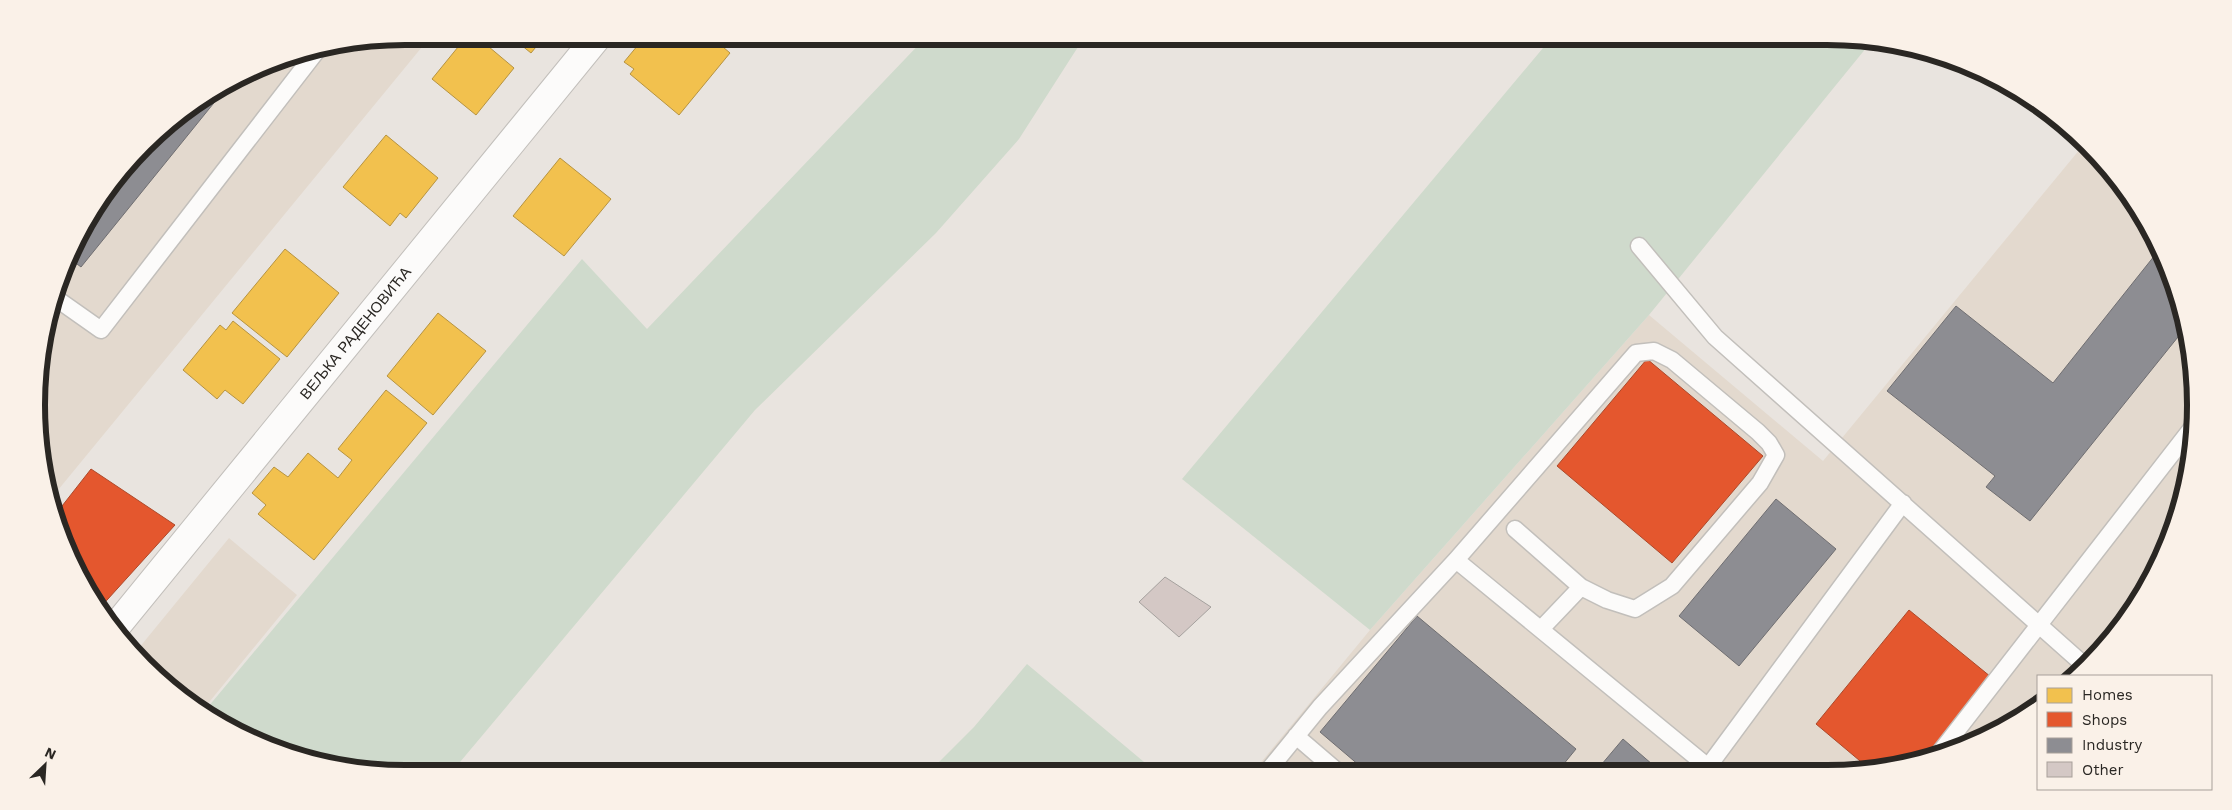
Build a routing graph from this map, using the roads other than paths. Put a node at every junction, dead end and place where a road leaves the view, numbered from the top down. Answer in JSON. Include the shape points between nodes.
{"nodes":[{"id":1,"x":591,"y":45,"type":"edge"},
{"id":2,"x":312,"y":57,"type":"edge"},
{"id":3,"x":1639,"y":246,"type":"dead end"},
{"id":4,"x":60,"y":301,"type":"edge"},
{"id":5,"x":2185,"y":437,"type":"edge"},
{"id":6,"x":1903,"y":503,"type":"junction"},
{"id":7,"x":1515,"y":529,"type":"dead end"},
{"id":8,"x":1456,"y":560,"type":"junction"},
{"id":9,"x":1581,"y":587,"type":"junction"},
{"id":10,"x":119,"y":623,"type":"edge"},
{"id":11,"x":2040,"y":625,"type":"junction"},
{"id":12,"x":1541,"y":629,"type":"junction"},
{"id":13,"x":2080,"y":662,"type":"edge"},
{"id":14,"x":1296,"y":736,"type":"junction"},
{"id":15,"x":1944,"y":746,"type":"edge"},
{"id":16,"x":1273,"y":765,"type":"edge"},
{"id":17,"x":1330,"y":765,"type":"edge"},
{"id":18,"x":1706,"y":765,"type":"edge"},
{"id":19,"x":1714,"y":765,"type":"edge"}],
"edges":[{"from":1,"to":10,"type":"street","name":"ВЕЉКА РАДЕНОВИЋА"},
{"from":2,"to":4,"type":"lane","via":[[102,330]]},
{"from":3,"to":6,"type":"lane","via":[[1715,337]]},
{"from":5,"to":11,"type":"lane"},
{"from":6,"to":11,"type":"lane"},
{"from":6,"to":19,"type":"lane"},
{"from":7,"to":9,"type":"lane"},
{"from":8,"to":9,"type":"lane","via":[[1636,353],[1654,351],[1672,360],[1758,432],[1776,455],[1760,483],[1672,586],[1635,609]]},
{"from":8,"to":12,"type":"lane"},
{"from":8,"to":14,"type":"lane"},
{"from":9,"to":12,"type":"lane"},
{"from":11,"to":13,"type":"lane"},
{"from":11,"to":15,"type":"lane"},
{"from":12,"to":18,"type":"lane"},
{"from":14,"to":16,"type":"lane"},
{"from":14,"to":17,"type":"lane"}]}
